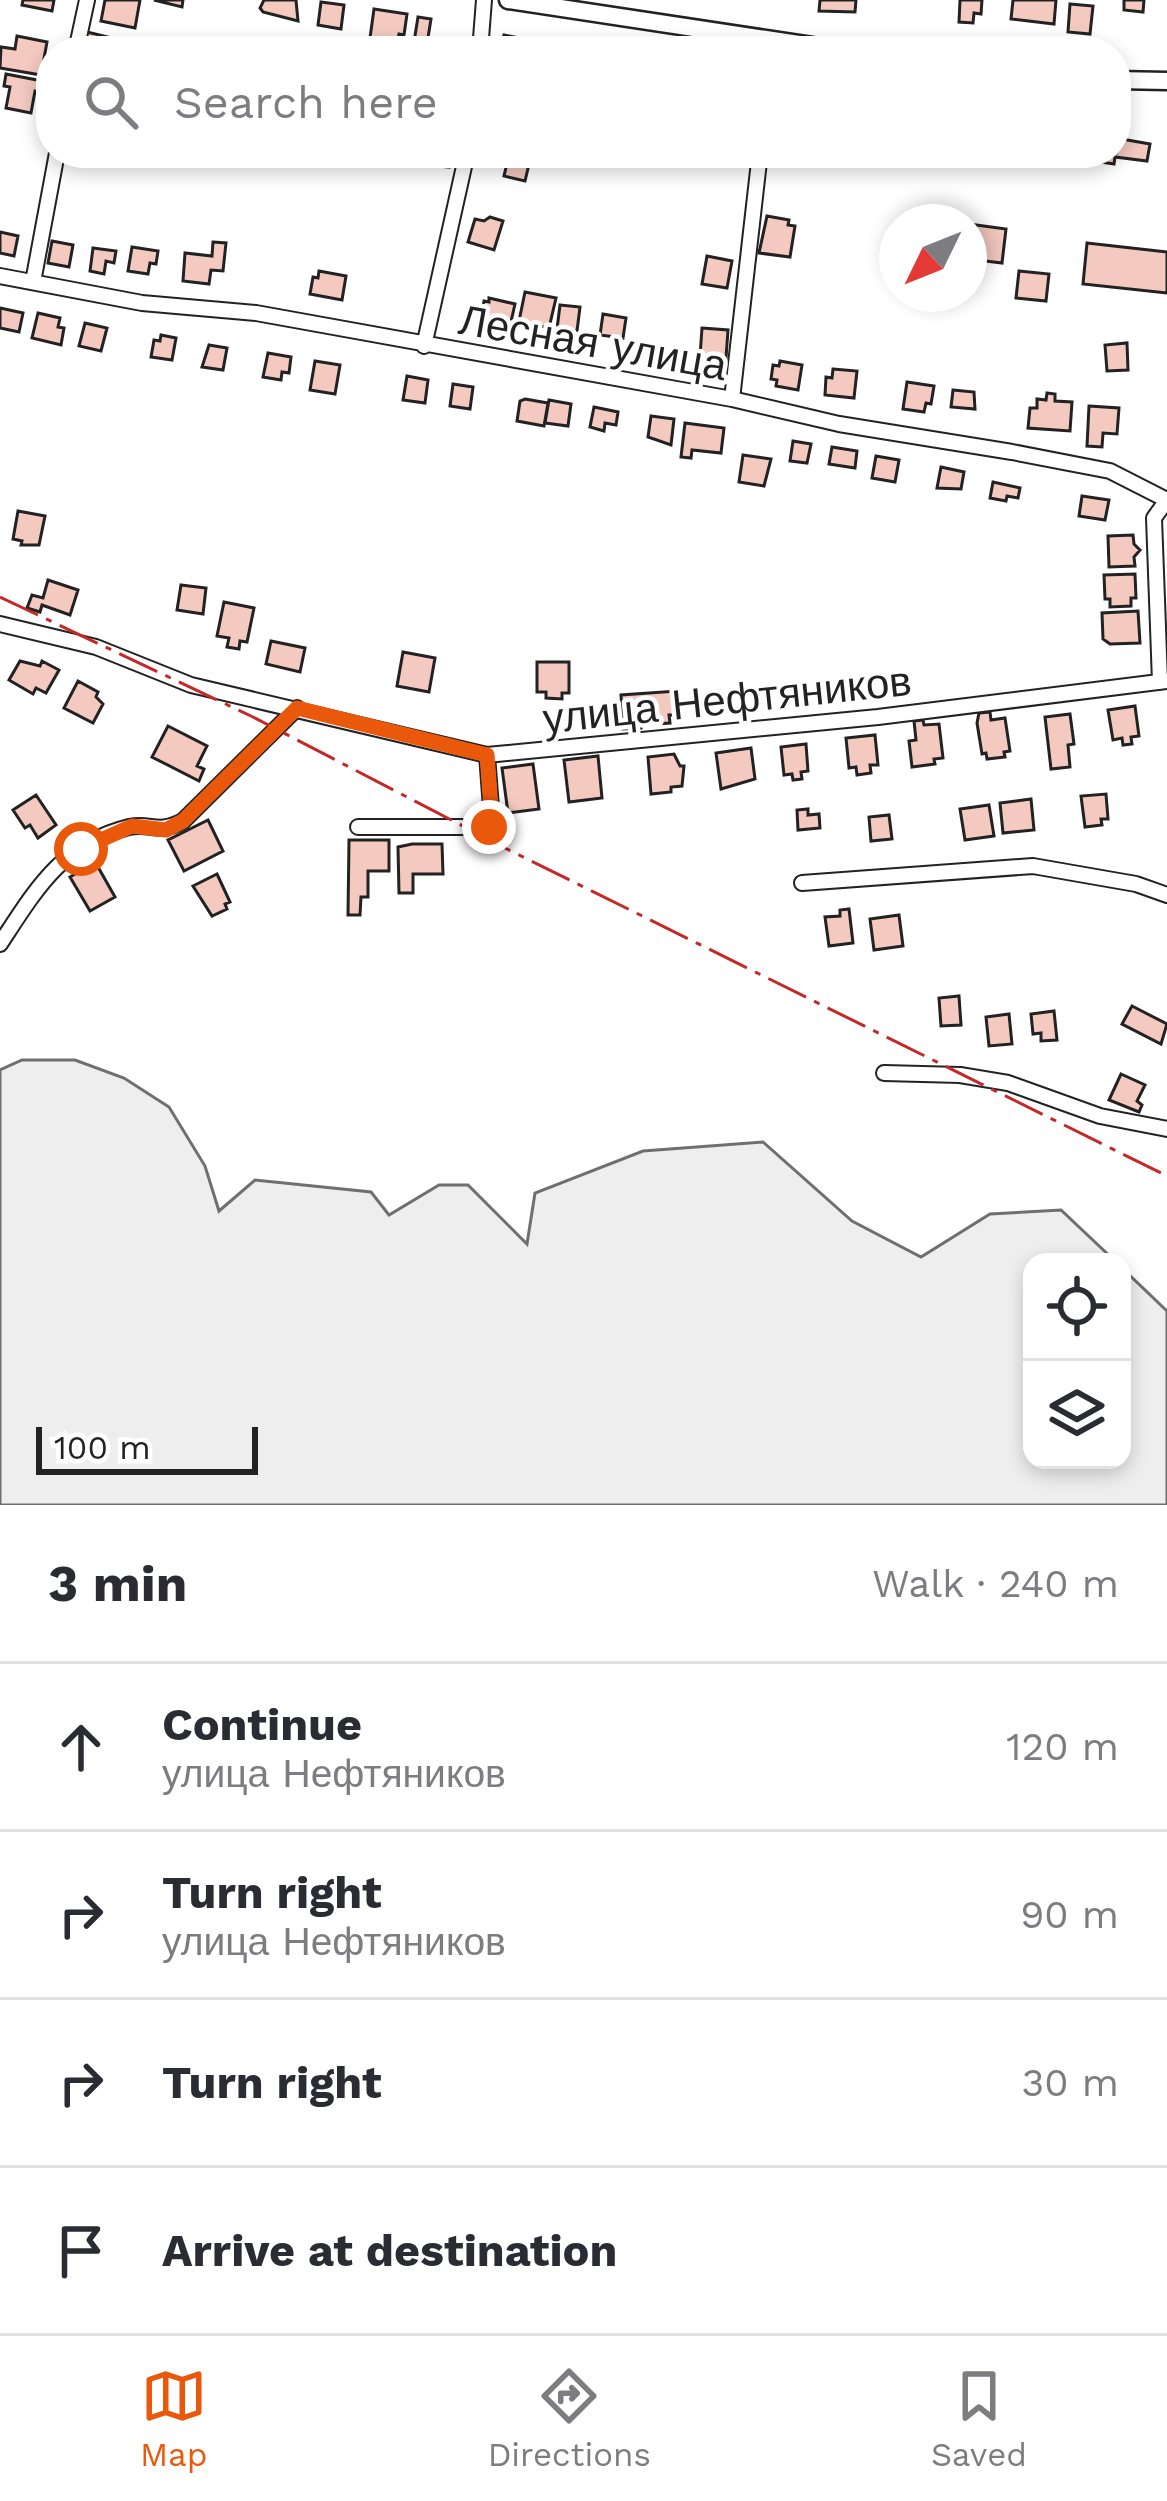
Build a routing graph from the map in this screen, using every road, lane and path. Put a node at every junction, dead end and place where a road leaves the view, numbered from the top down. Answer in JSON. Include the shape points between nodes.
{"nodes":[{"id":1,"x":87,"y":0,"type":"edge"},
{"id":2,"x":484,"y":0,"type":"edge"},
{"id":3,"x":508,"y":0,"type":"edge"},
{"id":4,"x":79,"y":36,"type":"edge"},
{"id":5,"x":481,"y":36,"type":"edge"},
{"id":6,"x":704,"y":36,"type":"edge"},
{"id":7,"x":1131,"y":80,"type":"edge"},
{"id":8,"x":1167,"y":81,"type":"edge"},
{"id":9,"x":54,"y":168,"type":"edge"},
{"id":10,"x":464,"y":168,"type":"edge"},
{"id":11,"x":758,"y":168,"type":"edge"},
{"id":12,"x":0,"y":276,"type":"edge"},
{"id":13,"x":33,"y":282,"type":"junction"},
{"id":14,"x":424,"y":346,"type":"junction"},
{"id":15,"x":732,"y":399,"type":"junction"},
{"id":16,"x":1167,"y":500,"type":"edge"},
{"id":17,"x":0,"y":624,"type":"edge"},
{"id":18,"x":1164,"y":682,"type":"edge"},
{"id":19,"x":297,"y":708,"type":"junction"},
{"id":20,"x":487,"y":755,"type":"junction"},
{"id":21,"x":358,"y":827,"type":"dead end"},
{"id":22,"x":802,"y":883,"type":"dead end"},
{"id":23,"x":1167,"y":896,"type":"edge"},
{"id":24,"x":0,"y":944,"type":"edge"},
{"id":25,"x":884,"y":1073,"type":"dead end"},
{"id":26,"x":1167,"y":1129,"type":"edge"}],
"edges":[{"from":1,"to":4,"type":"street"},
{"from":2,"to":5,"type":"street"},
{"from":3,"to":6,"type":"street"},
{"from":7,"to":8,"type":"street"},
{"from":9,"to":13,"type":"street"},
{"from":10,"to":14,"type":"street"},
{"from":11,"to":15,"type":"street"},
{"from":12,"to":13,"type":"street","name":"Лесная улица"},
{"from":13,"to":14,"type":"street","name":"Лесная улица"},
{"from":14,"to":15,"type":"street","name":"Лесная улица"},
{"from":15,"to":16,"type":"street","name":"Лесная улица","via":[[1109,471]]},
{"from":16,"to":18,"type":"street","via":[[1154,518]]},
{"from":17,"to":19,"type":"street","name":"улица Нефтяников","via":[[96,646],[191,685]]},
{"from":18,"to":20,"type":"street","name":"улица Нефтяников"},
{"from":19,"to":20,"type":"street","name":"улица Нефтяников"},
{"from":19,"to":24,"type":"street","via":[[183,821],[166,830],[132,826],[55,866]]},
{"from":20,"to":21,"type":"street","via":[[489,827]]},
{"from":22,"to":23,"type":"street","via":[[1033,866]]},
{"from":25,"to":26,"type":"street","via":[[1008,1083],[1100,1116]]}]}
